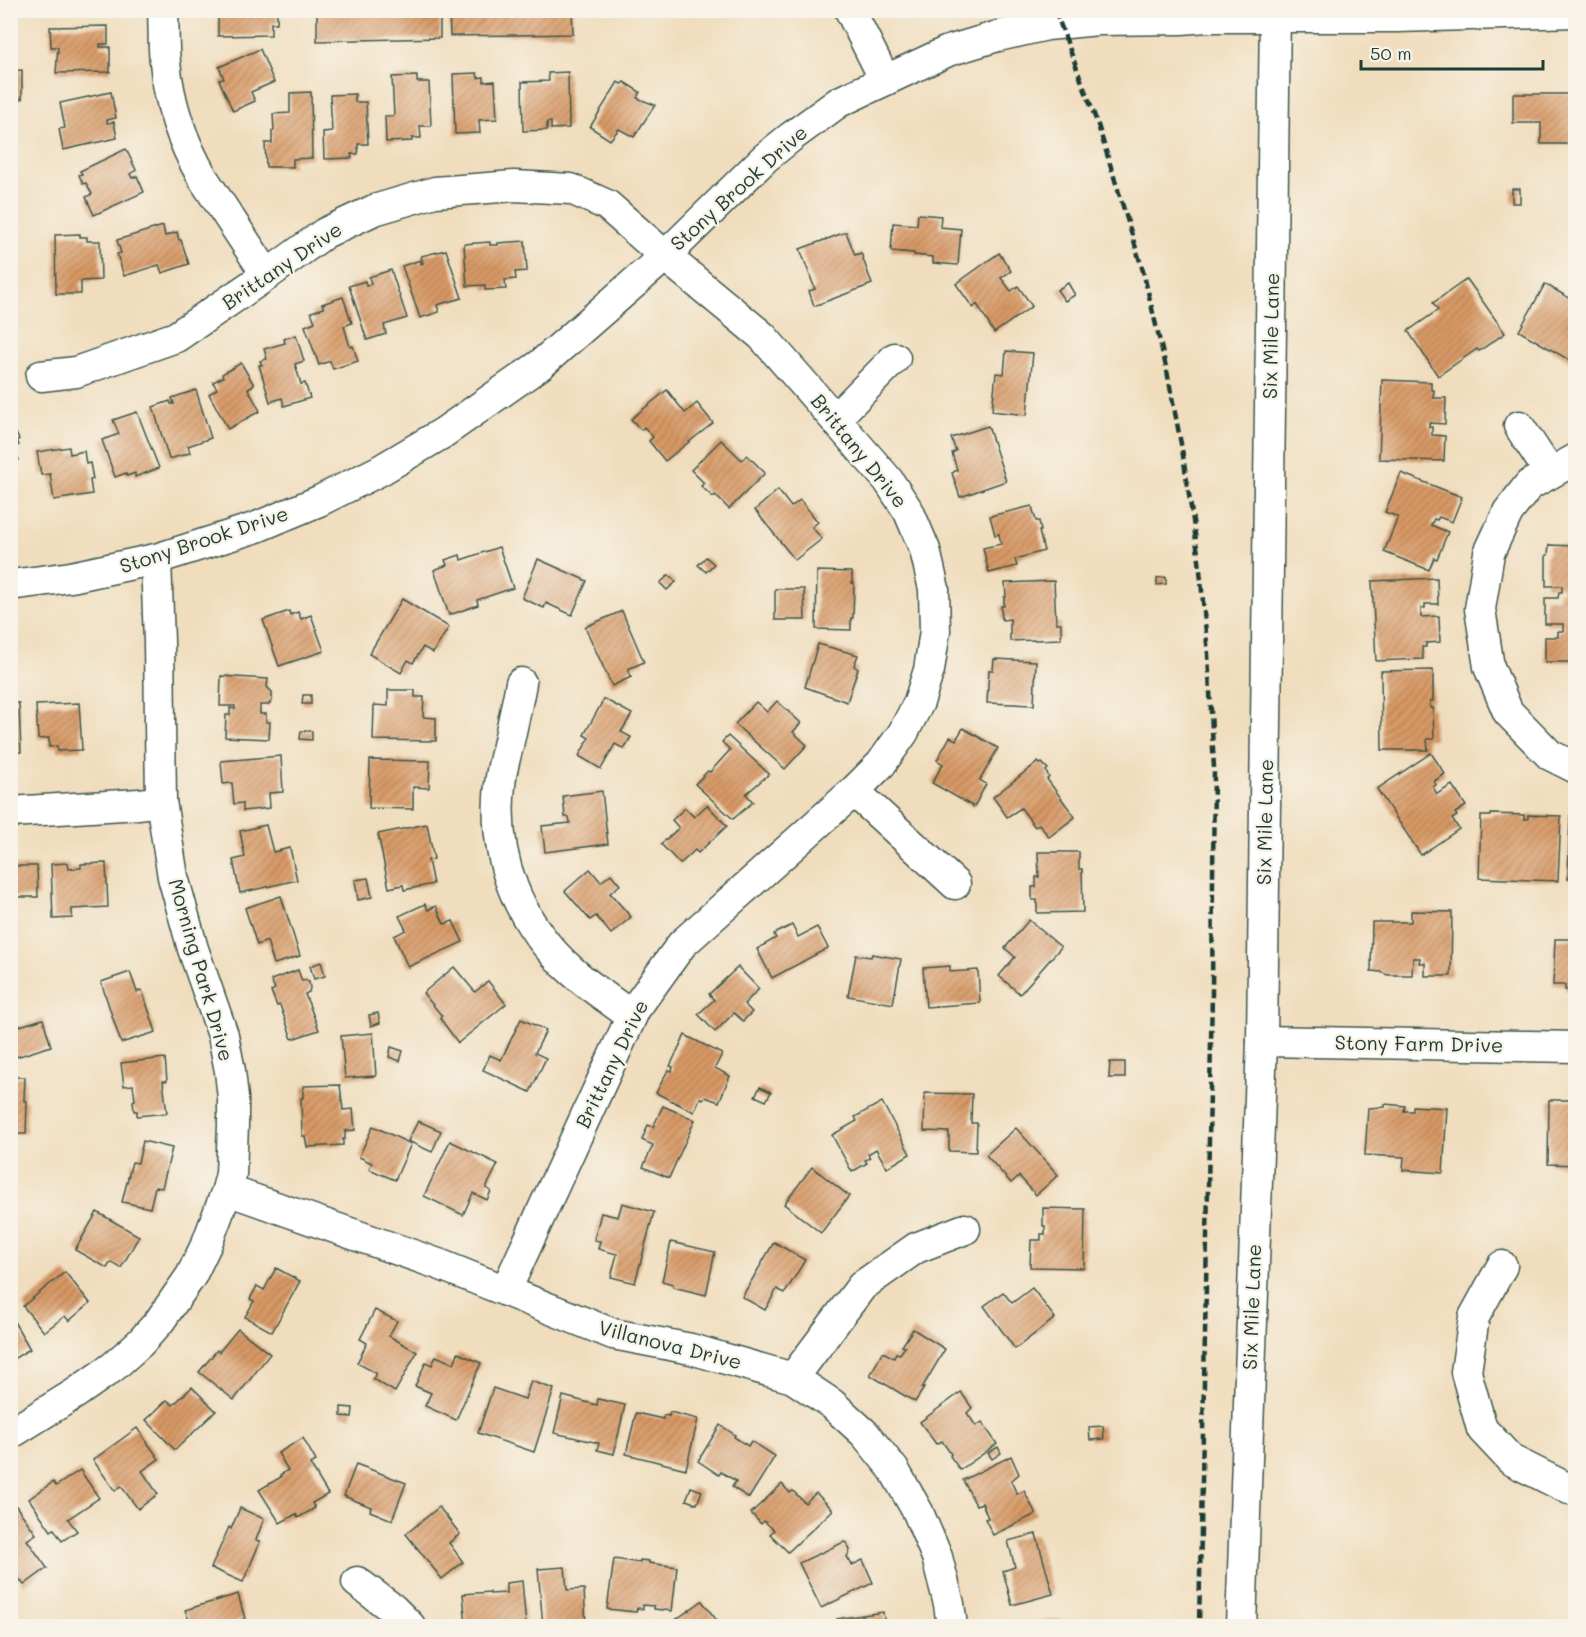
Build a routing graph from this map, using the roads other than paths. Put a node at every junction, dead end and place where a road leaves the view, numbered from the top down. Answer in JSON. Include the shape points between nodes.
{"nodes":[{"id":1,"x":164,"y":10,"type":"edge"},
{"id":2,"x":850,"y":10,"type":"edge"},
{"id":3,"x":1575,"y":12,"type":"edge"},
{"id":4,"x":1275,"y":13,"type":"edge"},
{"id":5,"x":885,"y":80,"type":"junction"},
{"id":6,"x":665,"y":256,"type":"junction"},
{"id":7,"x":267,"y":275,"type":"junction"},
{"id":8,"x":896,"y":358,"type":"dead end"},
{"id":9,"x":41,"y":376,"type":"dead end"},
{"id":10,"x":835,"y":419,"type":"junction"},
{"id":11,"x":1519,"y":426,"type":"dead end"},
{"id":12,"x":1563,"y":466,"type":"edge"},
{"id":13,"x":156,"y":559,"type":"junction"},
{"id":14,"x":10,"y":585,"type":"edge"},
{"id":15,"x":521,"y":683,"type":"dead end"},
{"id":16,"x":1575,"y":768,"type":"edge"},
{"id":17,"x":854,"y":791,"type":"junction"},
{"id":18,"x":161,"y":801,"type":"junction"},
{"id":19,"x":10,"y":812,"type":"edge"},
{"id":20,"x":955,"y":884,"type":"dead end"},
{"id":21,"x":631,"y":1016,"type":"junction"},
{"id":22,"x":1262,"y":1041,"type":"junction"},
{"id":23,"x":1575,"y":1047,"type":"edge"},
{"id":24,"x":227,"y":1190,"type":"junction"},
{"id":25,"x":965,"y":1229,"type":"dead end"},
{"id":26,"x":1502,"y":1266,"type":"dead end"},
{"id":27,"x":506,"y":1290,"type":"junction"},
{"id":28,"x":793,"y":1378,"type":"junction"},
{"id":29,"x":10,"y":1434,"type":"edge"},
{"id":30,"x":1575,"y":1490,"type":"edge"},
{"id":31,"x":357,"y":1582,"type":"dead end"},
{"id":32,"x":410,"y":1626,"type":"edge"},
{"id":33,"x":952,"y":1626,"type":"edge"},
{"id":34,"x":1241,"y":1626,"type":"edge"}],
"edges":[{"from":1,"to":7,"type":"street","via":[[164,60],[170,98],[181,131],[203,178]]},
{"from":2,"to":5,"type":"street"},
{"from":3,"to":4,"type":"street","name":"Stony Brook Drive","via":[[1397,17]]},
{"from":4,"to":5,"type":"street","name":"Stony Brook Drive","via":[[1047,25],[948,51]]},
{"from":4,"to":22,"type":"street","name":"Six Mile Lane"},
{"from":5,"to":6,"type":"street","name":"Stony Brook Drive","via":[[839,102],[791,137]]},
{"from":6,"to":7,"type":"street","name":"Brittany Drive","via":[[607,204],[571,189],[514,186],[435,192],[374,210],[325,233]]},
{"from":6,"to":10,"type":"street","name":"Brittany Drive","via":[[762,336]]},
{"from":6,"to":13,"type":"street","name":"Stony Brook Drive","via":[[540,364],[443,433],[319,501],[257,527]]},
{"from":7,"to":9,"type":"street","name":"Brittany Drive","via":[[177,337],[76,372]]},
{"from":8,"to":10,"type":"street"},
{"from":10,"to":17,"type":"street","name":"Brittany Drive","via":[[888,480],[909,512],[925,550],[934,589],[935,631],[919,702],[881,764]]},
{"from":11,"to":12,"type":"street"},
{"from":12,"to":16,"type":"street","via":[[1529,485],[1508,512],[1489,553],[1480,609],[1489,667],[1508,712],[1550,755]]},
{"from":13,"to":14,"type":"street","name":"Stony Brook Drive"},
{"from":13,"to":18,"type":"street","name":"Morning Park Drive"},
{"from":15,"to":21,"type":"street","via":[[499,793],[500,847],[508,879],[546,946]]},
{"from":17,"to":20,"type":"street"},
{"from":17,"to":21,"type":"street","name":"Brittany Drive","via":[[682,944]]},
{"from":18,"to":19,"type":"street"},
{"from":18,"to":24,"type":"street","name":"Morning Park Drive","via":[[173,877],[223,1035],[230,1071],[233,1125]]},
{"from":21,"to":27,"type":"street","name":"Brittany Drive"},
{"from":22,"to":23,"type":"street","name":"Stony Farm Drive"},
{"from":22,"to":34,"type":"street","name":"Six Mile Lane"},
{"from":24,"to":27,"type":"street","name":"Villanova Drive"},
{"from":24,"to":29,"type":"street","name":"Morning Park Drive","via":[[191,1276],[159,1322],[112,1367]]},
{"from":25,"to":28,"type":"street","via":[[916,1248],[862,1286]]},
{"from":26,"to":30,"type":"street","via":[[1474,1317],[1466,1372],[1482,1429],[1511,1460]]},
{"from":27,"to":28,"type":"street","name":"Villanova Drive","via":[[613,1334],[691,1348]]},
{"from":28,"to":33,"type":"street","name":"Villanova Drive","via":[[832,1404],[865,1434],[894,1470],[937,1557]]},
{"from":31,"to":32,"type":"street"}]}
